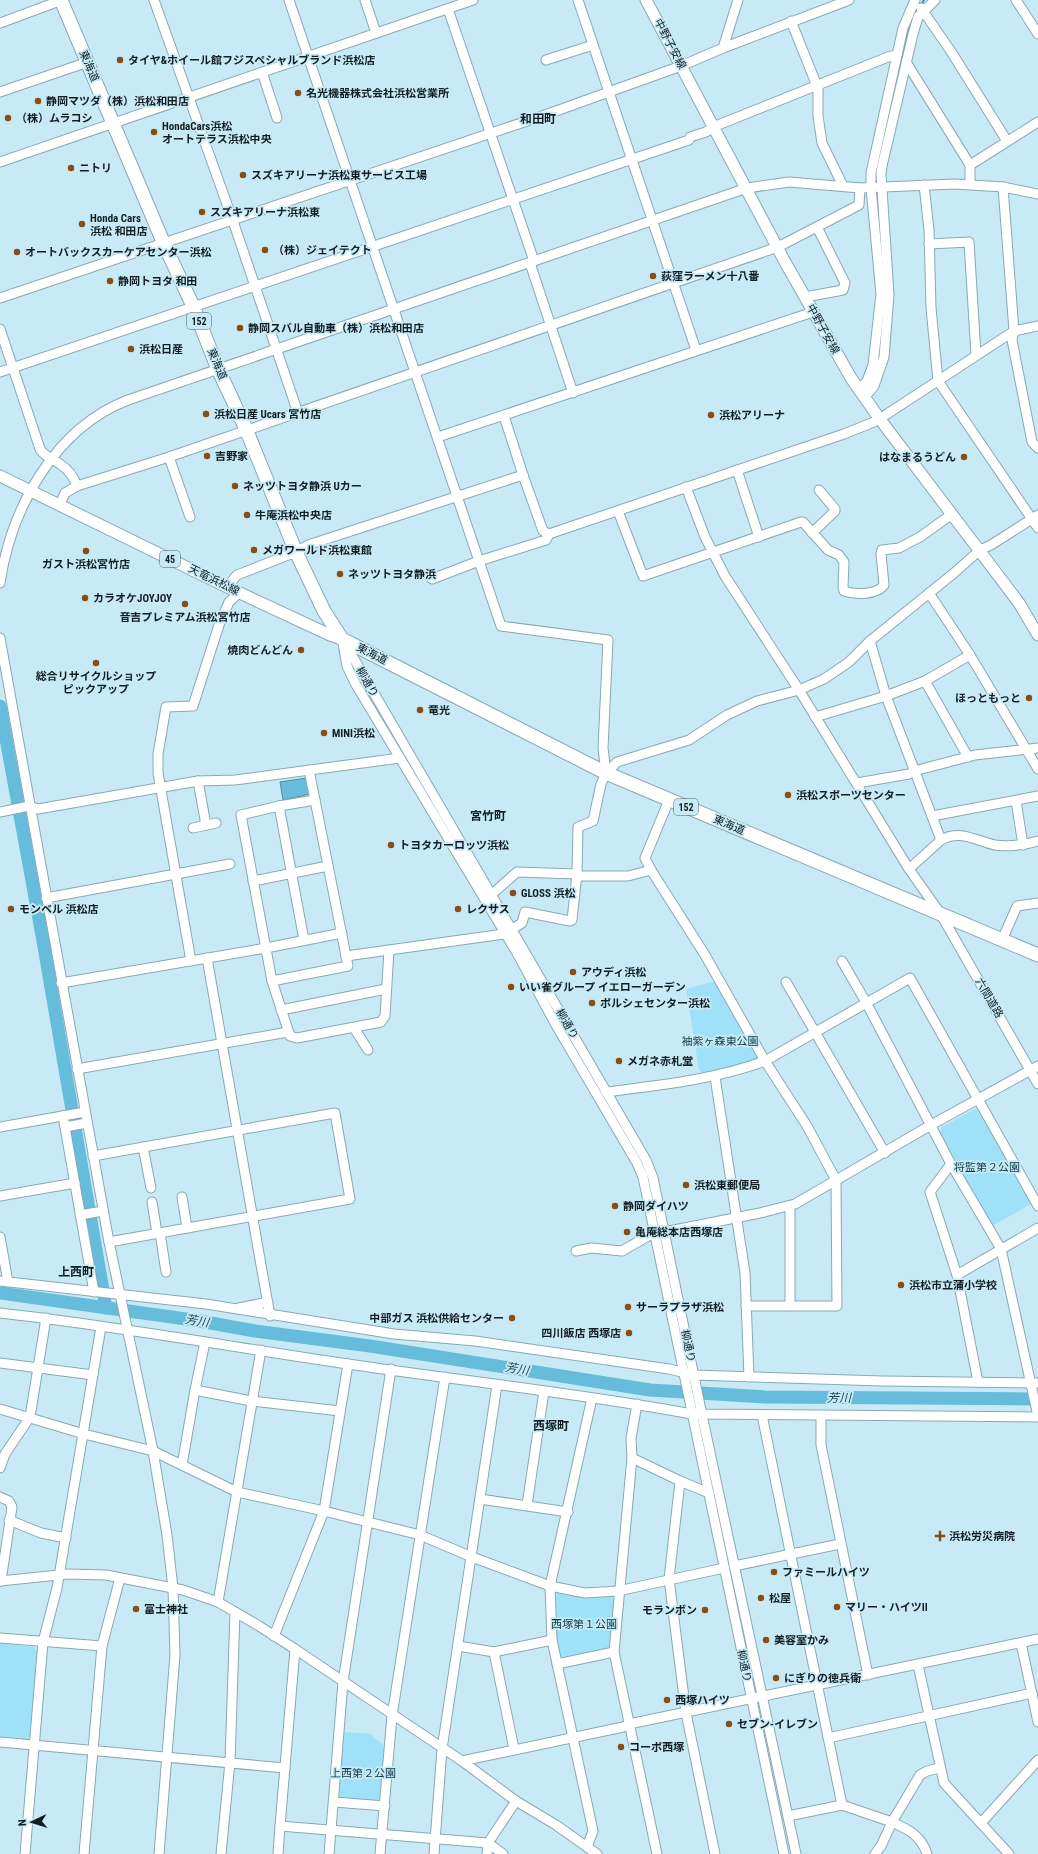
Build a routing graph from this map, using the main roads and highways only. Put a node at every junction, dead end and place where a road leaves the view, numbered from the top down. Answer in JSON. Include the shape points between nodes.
{"nodes":[{"id":1,"x":62,"y":0,"type":"edge"},
{"id":2,"x":646,"y":0,"type":"edge"},
{"id":3,"x":0,"y":476,"type":"edge"},
{"id":4,"x":1038,"y":635,"type":"edge"},
{"id":5,"x":342,"y":639,"type":"junction"},
{"id":6,"x":1038,"y":955,"type":"edge"}],
"edges":[{"from":1,"to":5,"type":"highway","name":"東海道","number":"152","via":[[164,244],[194,306],[296,552],[324,611]]},
{"from":2,"to":4,"type":"main road","name":"中野子安線","via":[[805,297],[862,394],[1019,603]]},
{"from":3,"to":5,"type":"main road","name":"天竜浜松線","number":"45","via":[[227,587]]},
{"from":5,"to":6,"type":"highway","name":"東海道","number":"152","via":[[606,772]]}]}
